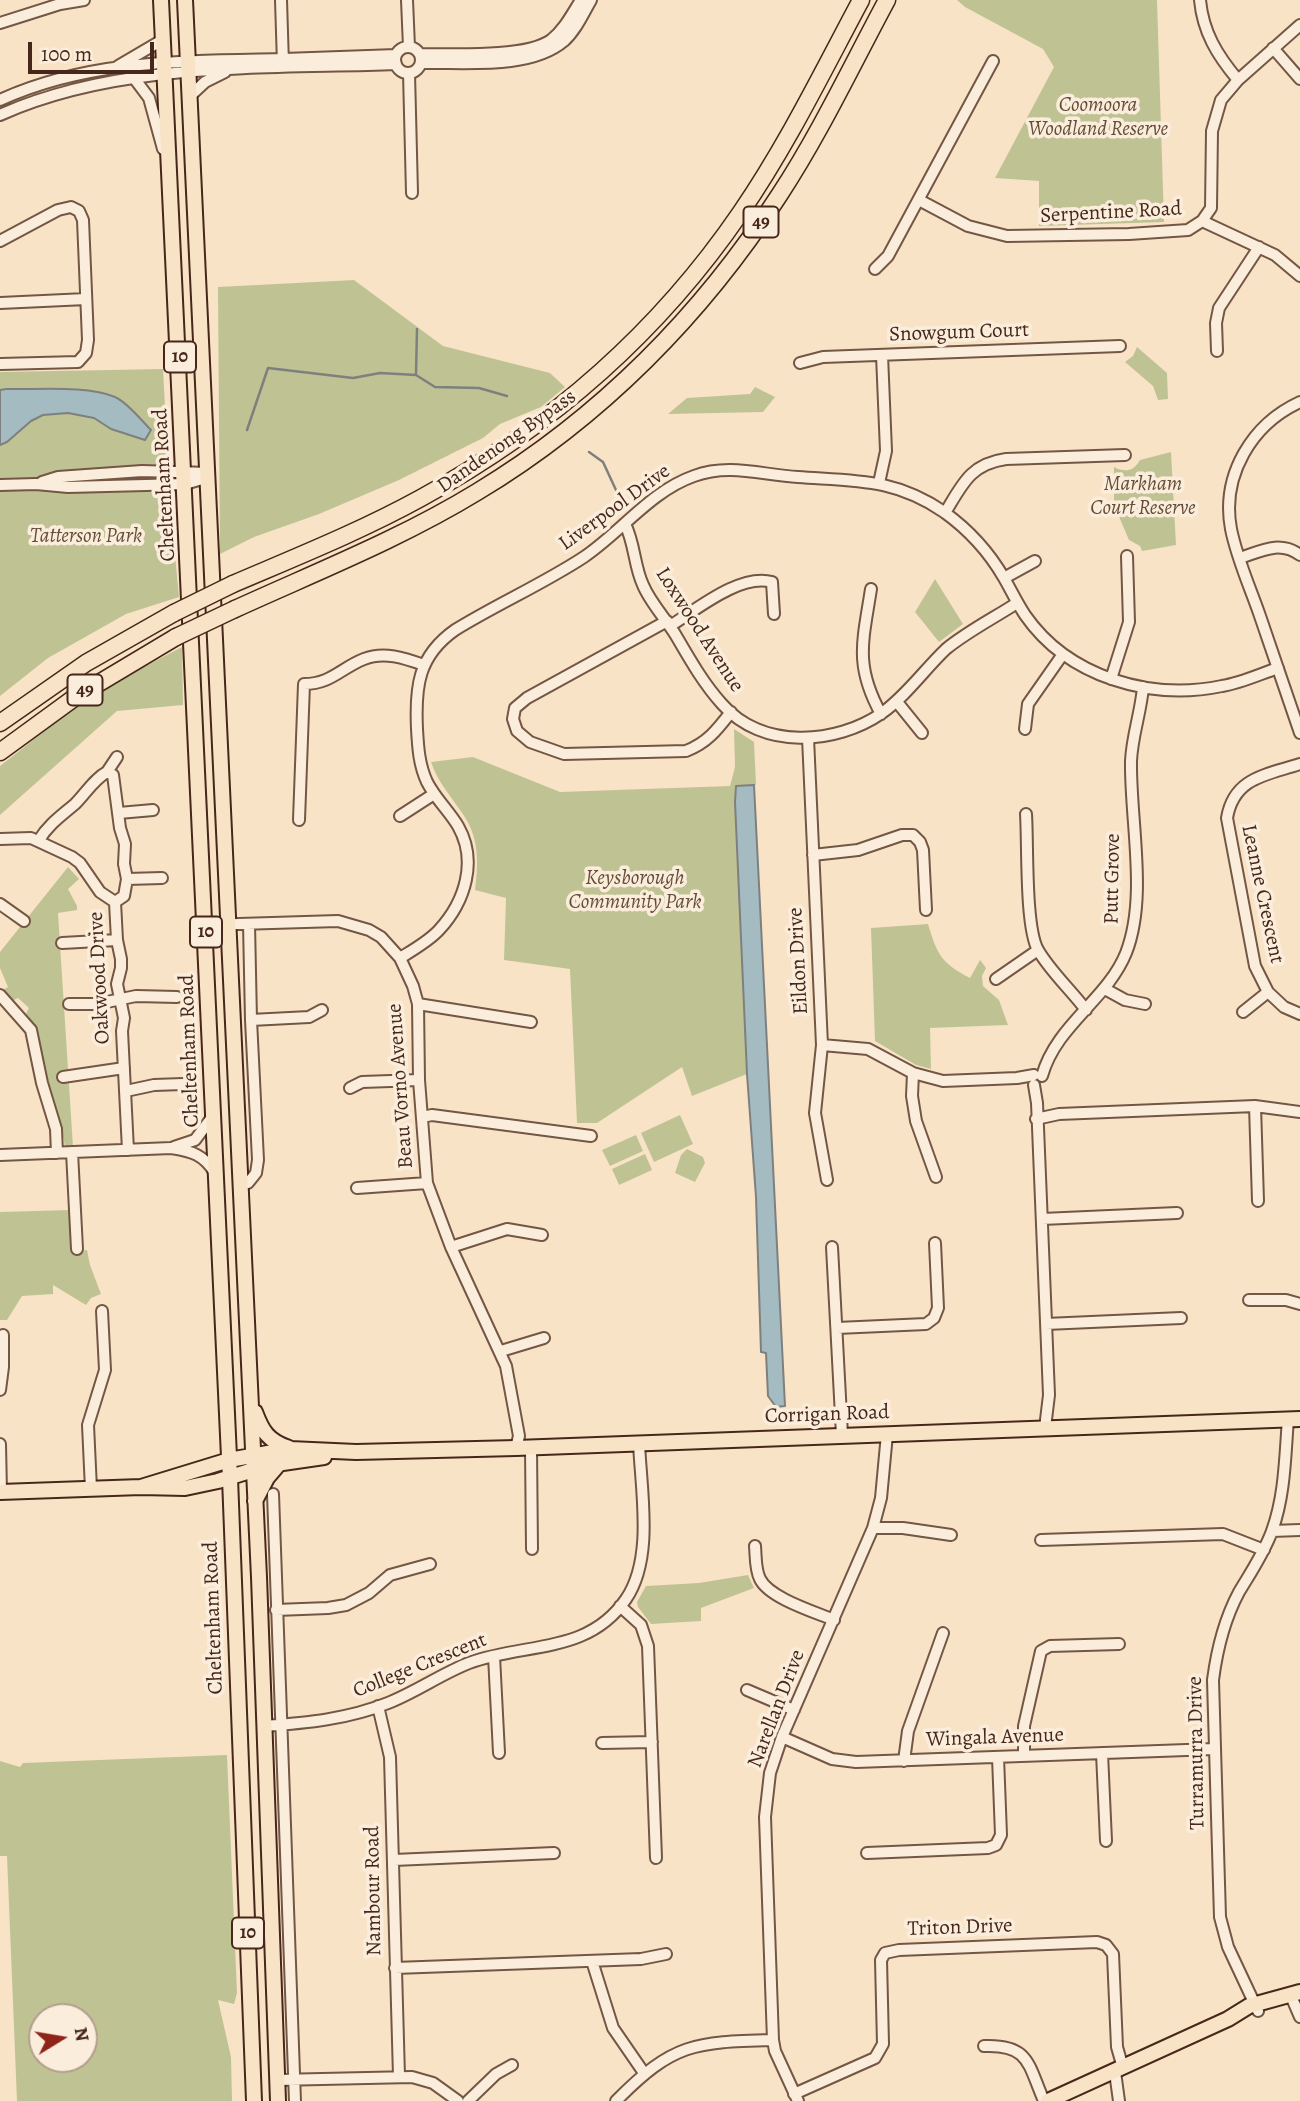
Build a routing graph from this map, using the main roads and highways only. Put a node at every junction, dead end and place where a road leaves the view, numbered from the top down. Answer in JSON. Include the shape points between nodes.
{"nodes":[{"id":1,"x":161,"y":0,"type":"edge"},
{"id":2,"x":185,"y":0,"type":"edge"},
{"id":3,"x":861,"y":0,"type":"edge"},
{"id":4,"x":887,"y":0,"type":"edge"},
{"id":5,"x":0,"y":723,"type":"edge"},
{"id":6,"x":0,"y":752,"type":"edge"},
{"id":7,"x":250,"y":1402,"type":"junction"},
{"id":8,"x":1288,"y":1419,"type":"edge"},
{"id":9,"x":290,"y":1449,"type":"junction"},
{"id":10,"x":356,"y":1452,"type":"junction"},
{"id":11,"x":253,"y":1454,"type":"junction"},
{"id":12,"x":229,"y":1460,"type":"junction"},
{"id":13,"x":279,"y":1464,"type":"junction"},
{"id":14,"x":253,"y":1471,"type":"junction"},
{"id":15,"x":230,"y":1478,"type":"junction"},
{"id":16,"x":197,"y":1486,"type":"junction"},
{"id":17,"x":141,"y":1487,"type":"junction"},
{"id":18,"x":1,"y":1492,"type":"edge"},
{"id":19,"x":254,"y":1504,"type":"junction"},
{"id":20,"x":231,"y":1512,"type":"junction"},
{"id":21,"x":1298,"y":2001,"type":"edge"},
{"id":22,"x":277,"y":2080,"type":"junction"},
{"id":23,"x":254,"y":2082,"type":"junction"},
{"id":24,"x":254,"y":2101,"type":"edge"},
{"id":25,"x":278,"y":2101,"type":"edge"},
{"id":26,"x":1046,"y":2101,"type":"edge"}],
"edges":[{"from":1,"to":12,"type":"main road","name":"Cheltenham Road","number":"10"},
{"from":2,"to":7,"type":"main road","name":"Cheltenham Road","number":"10"},
{"from":3,"to":5,"type":"highway","name":"Dandenong Bypass","number":"49","bridge":true,"via":[[776,156],[733,224],[666,308],[579,392],[491,457],[418,500],[174,612],[86,663]]},
{"from":4,"to":6,"type":"highway","name":"Dandenong Bypass","number":"49","bridge":true,"via":[[799,162],[737,257],[668,338],[590,411],[495,481],[422,523],[176,637],[74,698]]},
{"from":7,"to":9,"type":"main road","via":[[270,1441]]},
{"from":7,"to":11,"type":"main road","name":"Cheltenham Road","number":"10"},
{"from":8,"to":10,"type":"main road","name":"Corrigan Road"},
{"from":9,"to":10,"type":"main road","name":"Corrigan Road"},
{"from":9,"to":11,"type":"main road","name":"Corrigan Road"},
{"from":10,"to":13,"type":"main road","name":"Corrigan Road"},
{"from":11,"to":12,"type":"main road","name":"Corrigan Road"},
{"from":11,"to":14,"type":"main road","name":"Cheltenham Road","number":"10"},
{"from":12,"to":15,"type":"main road","name":"Cheltenham Road","number":"10"},
{"from":12,"to":17,"type":"main road","name":"Corrigan Road"},
{"from":13,"to":14,"type":"main road","name":"Corrigan Road"},
{"from":13,"to":19,"type":"main road"},
{"from":14,"to":15,"type":"main road","name":"Corrigan Road"},
{"from":14,"to":19,"type":"main road","name":"Cheltenham Road","number":"10"},
{"from":15,"to":16,"type":"main road","name":"Corrigan Road"},
{"from":15,"to":20,"type":"main road","name":"Cheltenham Road","number":"10"},
{"from":16,"to":17,"type":"main road","name":"Corrigan Road"},
{"from":16,"to":20,"type":"main road","via":[[217,1492]]},
{"from":17,"to":18,"type":"main road"},
{"from":19,"to":22,"type":"main road","name":"Cheltenham Road","number":"10"},
{"from":20,"to":23,"type":"main road","name":"Cheltenham Road","number":"10"},
{"from":21,"to":26,"type":"main road","via":[[1228,2019]]},
{"from":22,"to":23,"type":"main road"},
{"from":22,"to":25,"type":"main road","name":"Cheltenham Road","number":"10"},
{"from":23,"to":24,"type":"main road","name":"Cheltenham Road","number":"10"}]}
